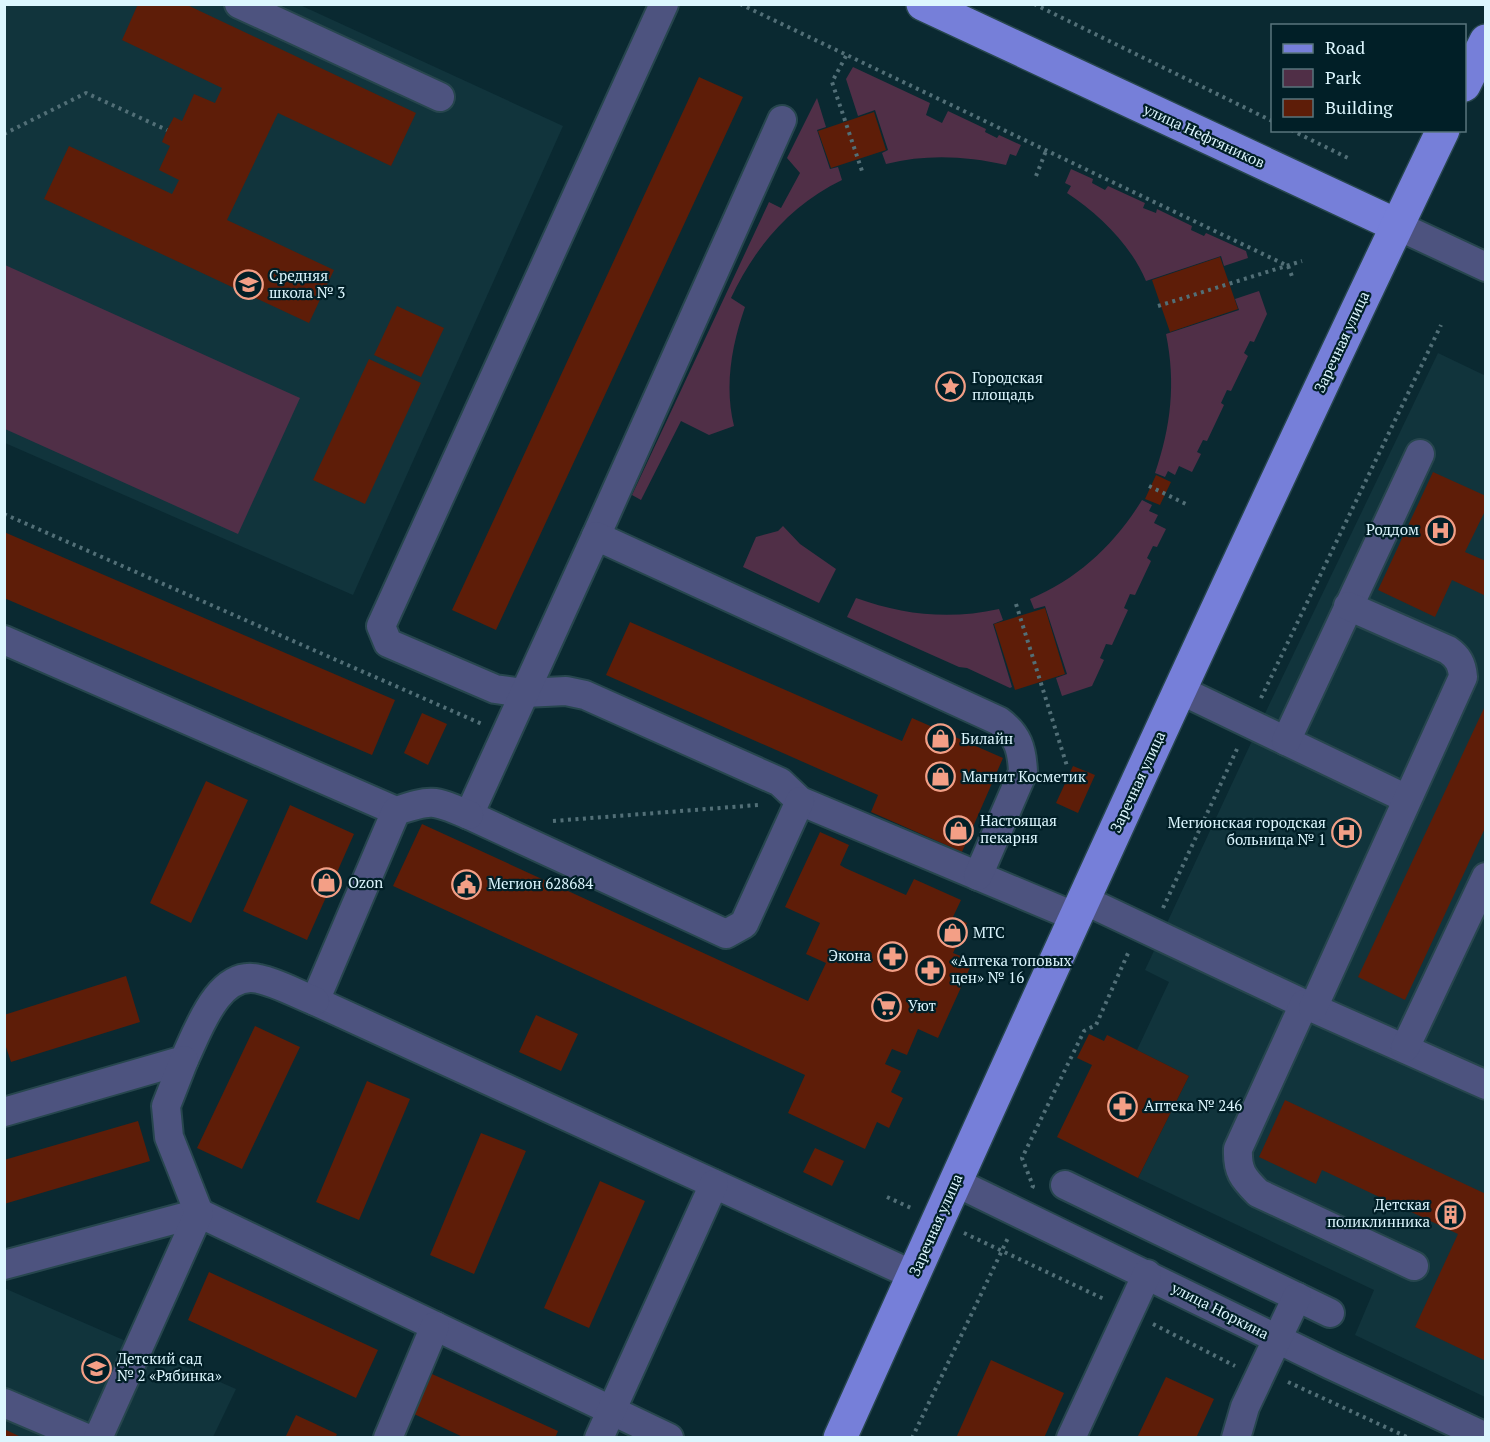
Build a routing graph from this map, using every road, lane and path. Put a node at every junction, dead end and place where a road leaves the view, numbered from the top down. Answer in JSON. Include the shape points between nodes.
{"nodes":[{"id":1,"x":239,"y":4,"type":"edge"},
{"id":2,"x":664,"y":4,"type":"edge"},
{"id":3,"x":740,"y":4,"type":"edge"},
{"id":4,"x":923,"y":4,"type":"edge"},
{"id":5,"x":1034,"y":4,"type":"edge"},
{"id":6,"x":1485,"y":41,"type":"edge"},
{"id":7,"x":846,"y":56,"type":"junction"},
{"id":8,"x":1466,"y":81,"type":"edge"},
{"id":9,"x":440,"y":97,"type":"dead end"},
{"id":10,"x":783,"y":120,"type":"dead end"},
{"id":11,"x":1271,"y":121,"type":"edge"},
{"id":12,"x":168,"y":130,"type":"dead end"},
{"id":13,"x":1295,"y":132,"type":"edge"},
{"id":14,"x":1442,"y":132,"type":"edge"},
{"id":15,"x":4,"y":134,"type":"edge"},
{"id":16,"x":1046,"y":151,"type":"junction"},
{"id":17,"x":1348,"y":158,"type":"dead end"},
{"id":18,"x":862,"y":171,"type":"dead end"},
{"id":19,"x":1036,"y":176,"type":"dead end"},
{"id":20,"x":1396,"y":225,"type":"junction"},
{"id":21,"x":1302,"y":261,"type":"dead end"},
{"id":22,"x":1288,"y":266,"type":"junction"},
{"id":23,"x":1485,"y":267,"type":"edge"},
{"id":24,"x":1293,"y":279,"type":"dead end"},
{"id":25,"x":1158,"y":306,"type":"dead end"},
{"id":26,"x":1441,"y":325,"type":"dead end"},
{"id":27,"x":1420,"y":454,"type":"dead end"},
{"id":28,"x":1149,"y":486,"type":"dead end"},
{"id":29,"x":1188,"y":505,"type":"dead end"},
{"id":30,"x":4,"y":514,"type":"edge"},
{"id":31,"x":596,"y":536,"type":"junction"},
{"id":32,"x":1016,"y":604,"type":"dead end"},
{"id":33,"x":1348,"y":606,"type":"junction"},
{"id":34,"x":4,"y":640,"type":"edge"},
{"id":35,"x":1180,"y":690,"type":"junction"},
{"id":36,"x":524,"y":693,"type":"junction"},
{"id":37,"x":1249,"y":724,"type":"junction"},
{"id":38,"x":506,"y":735,"type":"junction"},
{"id":39,"x":1286,"y":741,"type":"junction"},
{"id":40,"x":1067,"y":766,"type":"dead end"},
{"id":41,"x":1407,"y":799,"type":"junction"},
{"id":42,"x":800,"y":801,"type":"junction"},
{"id":43,"x":396,"y":811,"type":"junction"},
{"id":44,"x":469,"y":815,"type":"junction"},
{"id":45,"x":550,"y":821,"type":"dead end"},
{"id":46,"x":978,"y":876,"type":"junction"},
{"id":47,"x":1485,"y":877,"type":"edge"},
{"id":48,"x":1080,"y":909,"type":"junction"},
{"id":49,"x":1148,"y":930,"type":"junction"},
{"id":50,"x":315,"y":1001,"type":"junction"},
{"id":51,"x":1308,"y":1006,"type":"junction"},
{"id":52,"x":1405,"y":1048,"type":"junction"},
{"id":53,"x":184,"y":1060,"type":"junction"},
{"id":54,"x":1485,"y":1085,"type":"edge"},
{"id":55,"x":4,"y":1112,"type":"edge"},
{"id":56,"x":955,"y":1182,"type":"junction"},
{"id":57,"x":714,"y":1184,"type":"junction"},
{"id":58,"x":1065,"y":1185,"type":"dead end"},
{"id":59,"x":199,"y":1213,"type":"junction"},
{"id":60,"x":1020,"y":1213,"type":"junction"},
{"id":61,"x":4,"y":1265,"type":"edge"},
{"id":62,"x":1414,"y":1266,"type":"dead end"},
{"id":63,"x":1147,"y":1274,"type":"junction"},
{"id":64,"x":913,"y":1275,"type":"junction"},
{"id":65,"x":1297,"y":1298,"type":"junction"},
{"id":66,"x":1330,"y":1313,"type":"dead end"},
{"id":67,"x":435,"y":1326,"type":"junction"},
{"id":68,"x":1278,"y":1339,"type":"junction"},
{"id":69,"x":1295,"y":1384,"type":"dead end"},
{"id":70,"x":4,"y":1403,"type":"edge"},
{"id":71,"x":612,"y":1410,"type":"junction"},
{"id":72,"x":86,"y":1437,"type":"edge"},
{"id":73,"x":98,"y":1437,"type":"edge"},
{"id":74,"x":388,"y":1437,"type":"edge"},
{"id":75,"x":599,"y":1437,"type":"edge"},
{"id":76,"x":669,"y":1437,"type":"edge"},
{"id":77,"x":840,"y":1437,"type":"edge"},
{"id":78,"x":912,"y":1437,"type":"edge"},
{"id":79,"x":1071,"y":1437,"type":"edge"},
{"id":80,"x":1236,"y":1437,"type":"edge"},
{"id":81,"x":1409,"y":1437,"type":"edge"},
{"id":82,"x":1485,"y":1437,"type":"edge"}],
"edges":[{"from":1,"to":9,"type":"street"},
{"from":2,"to":36,"type":"street","via":[[381,626],[388,643],[495,689]]},
{"from":3,"to":7,"type":"path"},
{"from":4,"to":20,"type":"main road","name":"улица Нефтяников"},
{"from":5,"to":11,"type":"path"},
{"from":6,"to":8,"type":"main road"},
{"from":7,"to":16,"type":"path"},
{"from":7,"to":18,"type":"path","via":[[832,82]]},
{"from":10,"to":31,"type":"street"},
{"from":12,"to":15,"type":"path","via":[[86,93]]},
{"from":13,"to":17,"type":"path"},
{"from":14,"to":20,"type":"main road","name":"Заречная улица"},
{"from":16,"to":19,"type":"path"},
{"from":16,"to":22,"type":"path"},
{"from":20,"to":23,"type":"street","name":"улица Нефтяников"},
{"from":20,"to":35,"type":"main road","name":"Заречная улица"},
{"from":21,"to":22,"type":"path"},
{"from":22,"to":24,"type":"path"},
{"from":22,"to":25,"type":"path"},
{"from":26,"to":37,"type":"path"},
{"from":27,"to":33,"type":"street"},
{"from":28,"to":29,"type":"path"},
{"from":30,"to":38,"type":"path"},
{"from":31,"to":36,"type":"street"},
{"from":31,"to":46,"type":"street","via":[[999,721],[1012,731],[1022,754],[1023,772]]},
{"from":32,"to":40,"type":"path"},
{"from":33,"to":39,"type":"street"},
{"from":33,"to":41,"type":"street","via":[[1448,650],[1462,665],[1463,677]]},
{"from":34,"to":43,"type":"street"},
{"from":35,"to":37,"type":"street"},
{"from":35,"to":48,"type":"main road","name":"Заречная улица"},
{"from":36,"to":38,"type":"street"},
{"from":36,"to":42,"type":"street","via":[[566,691],[585,695],[780,782]]},
{"from":37,"to":39,"type":"street"},
{"from":37,"to":49,"type":"path","via":[[1157,921]]},
{"from":38,"to":44,"type":"street"},
{"from":39,"to":41,"type":"street"},
{"from":41,"to":51,"type":"street"},
{"from":42,"to":44,"type":"street","via":[[744,924],[726,934]]},
{"from":42,"to":45,"type":"path"},
{"from":42,"to":46,"type":"street"},
{"from":43,"to":44,"type":"street","via":[[438,802]]},
{"from":43,"to":50,"type":"street"},
{"from":46,"to":48,"type":"street"},
{"from":47,"to":52,"type":"street"},
{"from":48,"to":49,"type":"street"},
{"from":48,"to":56,"type":"main road","name":"Заречная улица"},
{"from":49,"to":51,"type":"street"},
{"from":49,"to":60,"type":"path","via":[[1131,949],[1096,1025],[1084,1031],[1022,1158],[1033,1186]]},
{"from":50,"to":53,"type":"street","via":[[258,978],[238,979],[223,988]]},
{"from":50,"to":57,"type":"street"},
{"from":51,"to":52,"type":"street"},
{"from":51,"to":62,"type":"street","via":[[1238,1149],[1244,1180],[1258,1193]]},
{"from":52,"to":54,"type":"street"},
{"from":53,"to":55,"type":"street"},
{"from":53,"to":59,"type":"street","via":[[166,1106],[168,1127]]},
{"from":56,"to":60,"type":"street","name":"улица Норкина"},
{"from":56,"to":64,"type":"main road","name":"Заречная улица"},
{"from":57,"to":64,"type":"street"},
{"from":57,"to":71,"type":"street"},
{"from":58,"to":65,"type":"street"},
{"from":59,"to":61,"type":"street"},
{"from":59,"to":67,"type":"street"},
{"from":59,"to":73,"type":"street"},
{"from":60,"to":63,"type":"street","name":"улица Норкина"},
{"from":60,"to":78,"type":"path"},
{"from":63,"to":68,"type":"street","name":"улица Норкина"},
{"from":63,"to":79,"type":"street"},
{"from":64,"to":77,"type":"main road","name":"Заречная улица"},
{"from":65,"to":66,"type":"street"},
{"from":65,"to":68,"type":"street"},
{"from":67,"to":71,"type":"street"},
{"from":67,"to":74,"type":"street"},
{"from":68,"to":80,"type":"street","via":[[1245,1407]]},
{"from":68,"to":82,"type":"street","name":"улица Норкина"},
{"from":69,"to":81,"type":"path"},
{"from":70,"to":72,"type":"street"},
{"from":71,"to":75,"type":"street"},
{"from":71,"to":76,"type":"street"}]}
